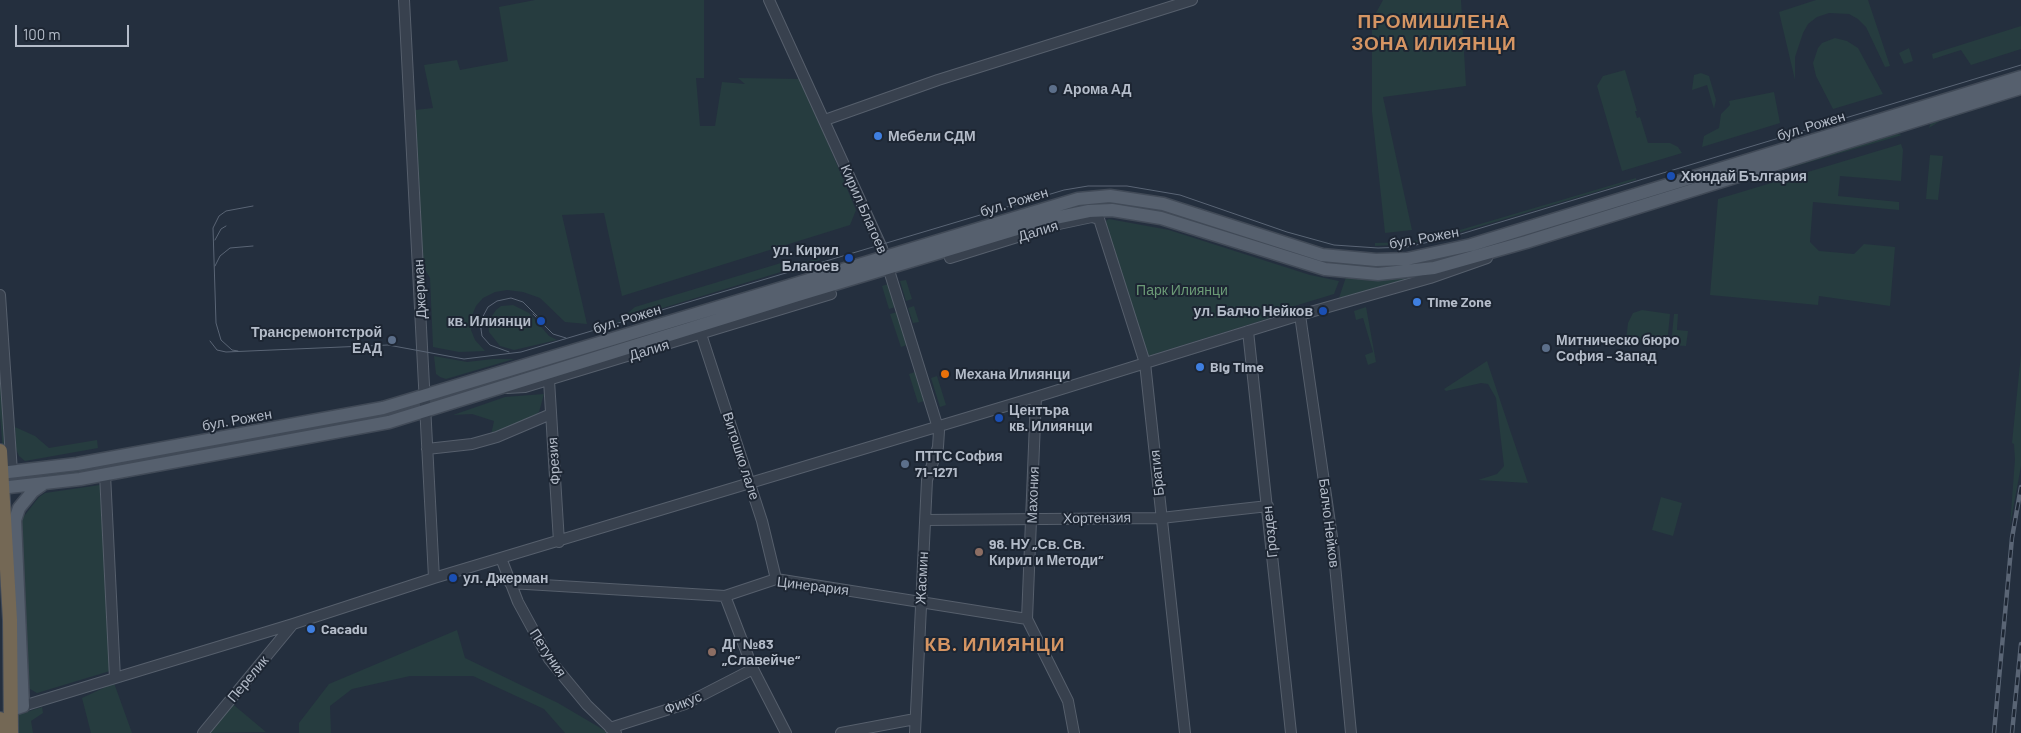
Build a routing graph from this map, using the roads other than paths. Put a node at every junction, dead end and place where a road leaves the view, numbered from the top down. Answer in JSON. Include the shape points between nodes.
{"nodes":[{"id":1,"x":404,"y":0,"type":"edge"},
{"id":2,"x":770,"y":0,"type":"edge"},
{"id":3,"x":1192,"y":0,"type":"edge"},
{"id":4,"x":2021,"y":77,"type":"edge"},
{"id":5,"x":2021,"y":88,"type":"edge"},
{"id":6,"x":825,"y":120,"type":"junction"},
{"id":7,"x":1100,"y":219,"type":"joint"},
{"id":8,"x":1526,"y":242,"type":"junction"},
{"id":9,"x":976,"y":246,"type":"junction"},
{"id":10,"x":950,"y":258,"type":"dead end"},
{"id":11,"x":887,"y":263,"type":"junction"},
{"id":12,"x":831,"y":294,"type":"dead end"},
{"id":13,"x":0,"y":295,"type":"edge"},
{"id":14,"x":800,"y":299,"type":"junction"},
{"id":15,"x":1300,"y":315,"type":"junction"},
{"id":16,"x":1248,"y":331,"type":"junction"},
{"id":17,"x":701,"y":334,"type":"junction"},
{"id":18,"x":1145,"y":363,"type":"junction"},
{"id":19,"x":549,"y":380,"type":"junction"},
{"id":20,"x":496,"y":389,"type":"junction"},
{"id":21,"x":425,"y":396,"type":"junction"},
{"id":22,"x":1036,"y":397,"type":"junction"},
{"id":23,"x":426,"y":411,"type":"junction"},
{"id":24,"x":551,"y":414,"type":"junction"},
{"id":25,"x":938,"y":426,"type":"junction"},
{"id":26,"x":427,"y":449,"type":"junction"},
{"id":27,"x":0,"y":451,"type":"edge"},
{"id":28,"x":5,"y":472,"type":"edge"},
{"id":29,"x":104,"y":474,"type":"junction"},
{"id":30,"x":43,"y":484,"type":"junction"},
{"id":31,"x":750,"y":484,"type":"junction"},
{"id":32,"x":5,"y":488,"type":"edge"},
{"id":33,"x":1268,"y":506,"type":"junction"},
{"id":34,"x":1161,"y":518,"type":"junction"},
{"id":35,"x":1032,"y":519,"type":"junction"},
{"id":36,"x":926,"y":520,"type":"junction"},
{"id":37,"x":559,"y":542,"type":"junction"},
{"id":38,"x":501,"y":558,"type":"junction"},
{"id":39,"x":434,"y":578,"type":"junction"},
{"id":40,"x":776,"y":579,"type":"junction"},
{"id":41,"x":510,"y":583,"type":"junction"},
{"id":42,"x":726,"y":596,"type":"junction"},
{"id":43,"x":921,"y":601,"type":"junction"},
{"id":44,"x":1027,"y":619,"type":"junction"},
{"id":45,"x":293,"y":624,"type":"junction"},
{"id":46,"x":753,"y":670,"type":"junction"},
{"id":47,"x":115,"y":678,"type":"junction"},
{"id":48,"x":20,"y":707,"type":"joint"},
{"id":49,"x":0,"y":719,"type":"edge"},
{"id":50,"x":915,"y":719,"type":"junction"},
{"id":51,"x":613,"y":730,"type":"edge"},
{"id":52,"x":1,"y":733,"type":"edge"},
{"id":53,"x":12,"y":733,"type":"edge"},
{"id":54,"x":203,"y":733,"type":"edge"},
{"id":55,"x":786,"y":733,"type":"edge"},
{"id":56,"x":842,"y":733,"type":"edge"},
{"id":57,"x":915,"y":733,"type":"edge"},
{"id":58,"x":1074,"y":733,"type":"edge"},
{"id":59,"x":1185,"y":733,"type":"edge"},
{"id":60,"x":1291,"y":733,"type":"edge"},
{"id":61,"x":1350,"y":733,"type":"edge"}],
"edges":[{"from":1,"to":21,"type":"street","name":"Джерман"},
{"from":2,"to":6,"type":"street","name":"Кирил Благоев"},
{"from":3,"to":6,"type":"street","via":[[938,80]]},
{"from":4,"to":11,"type":"main road","name":"бул. Рожен","via":[[1477,243],[1423,256],[1376,260],[1322,254],[1163,204],[1110,196],[1060,204]]},
{"from":5,"to":8,"type":"main road","name":"бул. Рожен"},
{"from":6,"to":11,"type":"street","name":"Кирил Благоев"},
{"from":7,"to":9,"type":"street","name":"Далия","via":[[1059,224]]},
{"from":7,"to":18,"type":"street","name":"Братия"},
{"from":8,"to":9,"type":"main road","name":"бул. Рожен","via":[[1414,272],[1357,273],[1303,264],[1161,218],[1097,210],[1063,216]]},
{"from":8,"to":15,"type":"street","name":"бул. Рожен","via":[[1470,265]]},
{"from":9,"to":10,"type":"street","name":"Далия"},
{"from":9,"to":11,"type":"main road","name":"бул. Рожен"},
{"from":11,"to":14,"type":"main road","name":"бул. Рожен"},
{"from":11,"to":21,"type":"main road","name":"бул. Рожен"},
{"from":11,"to":25,"type":"street","name":"Кирил Благоев"},
{"from":12,"to":14,"type":"street","name":"Далия"},
{"from":13,"to":28,"type":"street"},
{"from":14,"to":17,"type":"street","name":"Далия"},
{"from":14,"to":20,"type":"main road","name":"бул. Рожен"},
{"from":15,"to":16,"type":"street","name":"бул. Рожен"},
{"from":15,"to":61,"type":"street","name":"Балчо Нейков","via":[[1333,544]]},
{"from":16,"to":18,"type":"street","name":"бул. Рожен"},
{"from":16,"to":33,"type":"street","name":"Грозден"},
{"from":17,"to":19,"type":"street","name":"Далия"},
{"from":17,"to":31,"type":"street","name":"Витошко лале"},
{"from":18,"to":22,"type":"street","name":"бул. Рожен"},
{"from":18,"to":34,"type":"street","name":"Братия"},
{"from":19,"to":20,"type":"street","name":"Далия","via":[[524,387]]},
{"from":19,"to":24,"type":"street","name":"Фрезия"},
{"from":20,"to":23,"type":"main road","name":"бул. Рожен"},
{"from":21,"to":23,"type":"street","name":"Джерман"},
{"from":21,"to":28,"type":"main road","name":"бул. Рожен","via":[[362,413],[95,460]]},
{"from":22,"to":25,"type":"street","name":"бул. Рожен"},
{"from":22,"to":35,"type":"street","name":"Махония"},
{"from":23,"to":26,"type":"street","name":"Джерман"},
{"from":23,"to":29,"type":"main road","name":"бул. Рожен","via":[[365,428]]},
{"from":24,"to":26,"type":"street","via":[[497,437],[472,444]]},
{"from":24,"to":37,"type":"street","name":"Фрезия"},
{"from":25,"to":31,"type":"street","name":"бул. Рожен"},
{"from":25,"to":36,"type":"street","name":"Жасмин","via":[[940,439],[927,480]]},
{"from":26,"to":39,"type":"street","name":"Джерман"},
{"from":27,"to":28,"type":"highway"},
{"from":28,"to":32,"type":"highway"},
{"from":29,"to":30,"type":"main road","name":"бул. Рожен"},
{"from":29,"to":47,"type":"street"},
{"from":30,"to":32,"type":"main road","name":"бул. Рожен"},
{"from":30,"to":48,"type":"main road","via":[[19,508],[15,520]]},
{"from":31,"to":37,"type":"street","name":"бул. Рожен"},
{"from":31,"to":40,"type":"street","name":"Витошко лале"},
{"from":32,"to":53,"type":"highway"},
{"from":33,"to":34,"type":"street","name":"Хортензия"},
{"from":33,"to":60,"type":"street","name":"Грозден"},
{"from":34,"to":35,"type":"street","name":"Хортензия"},
{"from":34,"to":59,"type":"street","name":"Братия"},
{"from":35,"to":36,"type":"street","name":"Хортензия"},
{"from":35,"to":44,"type":"street","name":"Махония"},
{"from":36,"to":43,"type":"street","name":"Жасмин"},
{"from":37,"to":38,"type":"street","name":"бул. Рожен"},
{"from":38,"to":39,"type":"street","name":"бул. Рожен"},
{"from":38,"to":41,"type":"street","name":"Петуния"},
{"from":39,"to":45,"type":"street","name":"бул. Рожен"},
{"from":40,"to":42,"type":"street","name":"Цинерария"},
{"from":40,"to":43,"type":"street","name":"Цинерария"},
{"from":41,"to":42,"type":"street","name":"Цинерария"},
{"from":41,"to":51,"type":"street","name":"Петуния","via":[[549,659]]},
{"from":42,"to":46,"type":"street"},
{"from":43,"to":44,"type":"street","name":"Цинерария"},
{"from":43,"to":50,"type":"street","name":"Жасмин"},
{"from":44,"to":58,"type":"street","name":"Махония","via":[[1068,701]]},
{"from":45,"to":47,"type":"street","name":"бул. Рожен"},
{"from":45,"to":54,"type":"street","name":"Перелик"},
{"from":46,"to":51,"type":"street","name":"Фикус","via":[[685,704]]},
{"from":46,"to":55,"type":"street"},
{"from":47,"to":48,"type":"street","name":"бул. Рожен"},
{"from":49,"to":52,"type":"highway"},
{"from":50,"to":56,"type":"street"},
{"from":50,"to":57,"type":"street","name":"Жасмин"}]}
